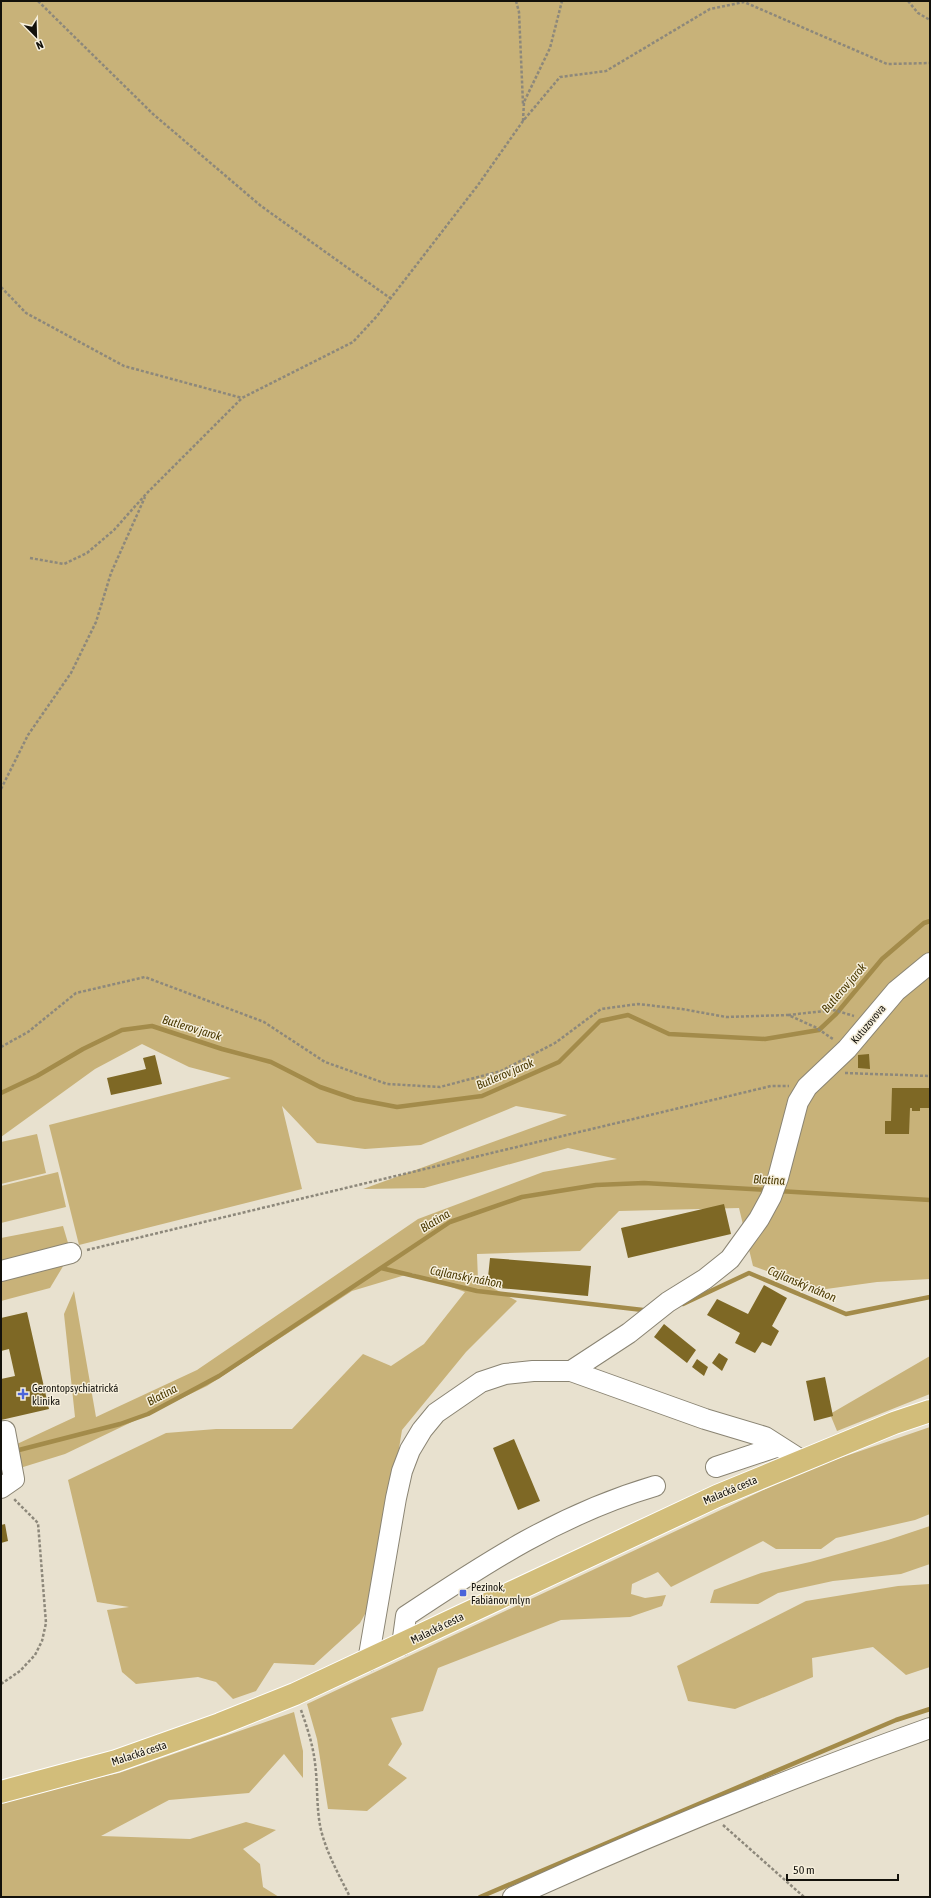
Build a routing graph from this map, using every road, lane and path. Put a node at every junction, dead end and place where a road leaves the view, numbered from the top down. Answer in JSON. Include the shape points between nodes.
{"nodes":[{"id":1,"x":38,"y":1,"type":"edge"},
{"id":2,"x":516,"y":1,"type":"edge"},
{"id":3,"x":562,"y":1,"type":"edge"},
{"id":4,"x":908,"y":1,"type":"edge"},
{"id":5,"x":930,"y":20,"type":"edge"},
{"id":6,"x":930,"y":63,"type":"edge"},
{"id":7,"x":523,"y":121,"type":"junction"},
{"id":8,"x":1,"y":287,"type":"edge"},
{"id":9,"x":390,"y":298,"type":"junction"},
{"id":10,"x":242,"y":398,"type":"junction"},
{"id":11,"x":146,"y":494,"type":"junction"},
{"id":12,"x":30,"y":558,"type":"dead end"},
{"id":13,"x":1,"y":789,"type":"edge"},
{"id":14,"x":930,"y":963,"type":"edge"},
{"id":15,"x":788,"y":1015,"type":"junction"},
{"id":16,"x":870,"y":1022,"type":"junction"},
{"id":17,"x":822,"y":1031,"type":"dead end"},
{"id":18,"x":1,"y":1047,"type":"edge"},
{"id":19,"x":930,"y":1076,"type":"edge"},
{"id":20,"x":814,"y":1080,"type":"junction"},
{"id":21,"x":71,"y":1253,"type":"joint"},
{"id":22,"x":1,"y":1271,"type":"edge"},
{"id":23,"x":571,"y":1371,"type":"junction"},
{"id":24,"x":930,"y":1411,"type":"edge"},
{"id":25,"x":6,"y":1446,"type":"edge"},
{"id":26,"x":779,"y":1446,"type":"junction"},
{"id":27,"x":801,"y":1460,"type":"junction"},
{"id":28,"x":716,"y":1467,"type":"dead end"},
{"id":29,"x":655,"y":1486,"type":"dead end"},
{"id":30,"x":2,"y":1488,"type":"edge"},
{"id":31,"x":402,"y":1645,"type":"junction"},
{"id":32,"x":368,"y":1661,"type":"junction"},
{"id":33,"x":1,"y":1684,"type":"edge"},
{"id":34,"x":295,"y":1694,"type":"junction"},
{"id":35,"x":930,"y":1728,"type":"edge"},
{"id":36,"x":1,"y":1792,"type":"edge"},
{"id":37,"x":710,"y":1813,"type":"junction"},
{"id":38,"x":350,"y":1897,"type":"edge"},
{"id":39,"x":513,"y":1897,"type":"edge"},
{"id":40,"x":804,"y":1897,"type":"edge"}],
"edges":[{"from":1,"to":9,"type":"path","via":[[153,114],[261,206]]},
{"from":2,"to":7,"type":"path","via":[[519,12]]},
{"from":3,"to":7,"type":"path","via":[[550,48],[524,102]]},
{"from":4,"to":5,"type":"path"},
{"from":6,"to":7,"type":"path","via":[[887,64],[744,2],[710,9],[606,71],[560,77]]},
{"from":7,"to":9,"type":"path","via":[[478,185]]},
{"from":8,"to":10,"type":"path","via":[[26,313],[124,366]]},
{"from":9,"to":10,"type":"path","via":[[353,342]]},
{"from":10,"to":11,"type":"path"},
{"from":11,"to":12,"type":"path","via":[[114,530],[87,553],[64,564]]},
{"from":11,"to":13,"type":"path","via":[[111,573],[96,622],[71,673],[28,735]]},
{"from":14,"to":16,"type":"lane","name":"Kutuzovova","via":[[896,991]]},
{"from":15,"to":16,"type":"path","via":[[834,1010]]},
{"from":15,"to":17,"type":"path"},
{"from":15,"to":18,"type":"path","via":[[726,1017],[638,1004],[601,1009],[555,1043],[501,1071],[440,1087],[388,1084],[325,1062],[264,1022],[145,976],[76,993],[28,1032]]},
{"from":16,"to":20,"type":"lane","name":"Kutuzovova","via":[[847,1049]]},
{"from":19,"to":20,"type":"path"},
{"from":20,"to":21,"type":"path","via":[[771,1086]]},
{"from":20,"to":23,"type":"lane","name":"Kutuzovova","via":[[798,1102],[771,1197],[730,1259],[629,1333]]},
{"from":21,"to":22,"type":"lane"},
{"from":23,"to":26,"type":"lane","via":[[705,1419],[765,1437]]},
{"from":23,"to":32,"type":"lane","via":[[533,1371],[492,1377],[436,1413],[422,1430],[410,1450],[402,1471]]},
{"from":24,"to":27,"type":"main road","name":"Malacká cesta"},
{"from":25,"to":30,"type":"lane","via":[[14,1479]]},
{"from":26,"to":27,"type":"lane"},
{"from":26,"to":28,"type":"lane"},
{"from":27,"to":31,"type":"main road","name":"Malacká cesta","via":[[669,1518]]},
{"from":29,"to":31,"type":"lane","via":[[622,1495],[558,1522],[488,1562],[406,1616]]},
{"from":30,"to":33,"type":"path","via":[[38,1523],[46,1623],[42,1641],[35,1655],[20,1671]]},
{"from":31,"to":32,"type":"main road","name":"Malacká cesta"},
{"from":32,"to":34,"type":"main road","name":"Malacká cesta"},
{"from":34,"to":36,"type":"main road","name":"Malacká cesta","via":[[116,1761]]},
{"from":34,"to":38,"type":"path","via":[[312,1744],[321,1829],[335,1868]]},
{"from":35,"to":37,"type":"lane","via":[[846,1758]]},
{"from":37,"to":39,"type":"lane","via":[[621,1848]]},
{"from":37,"to":40,"type":"path"}]}
